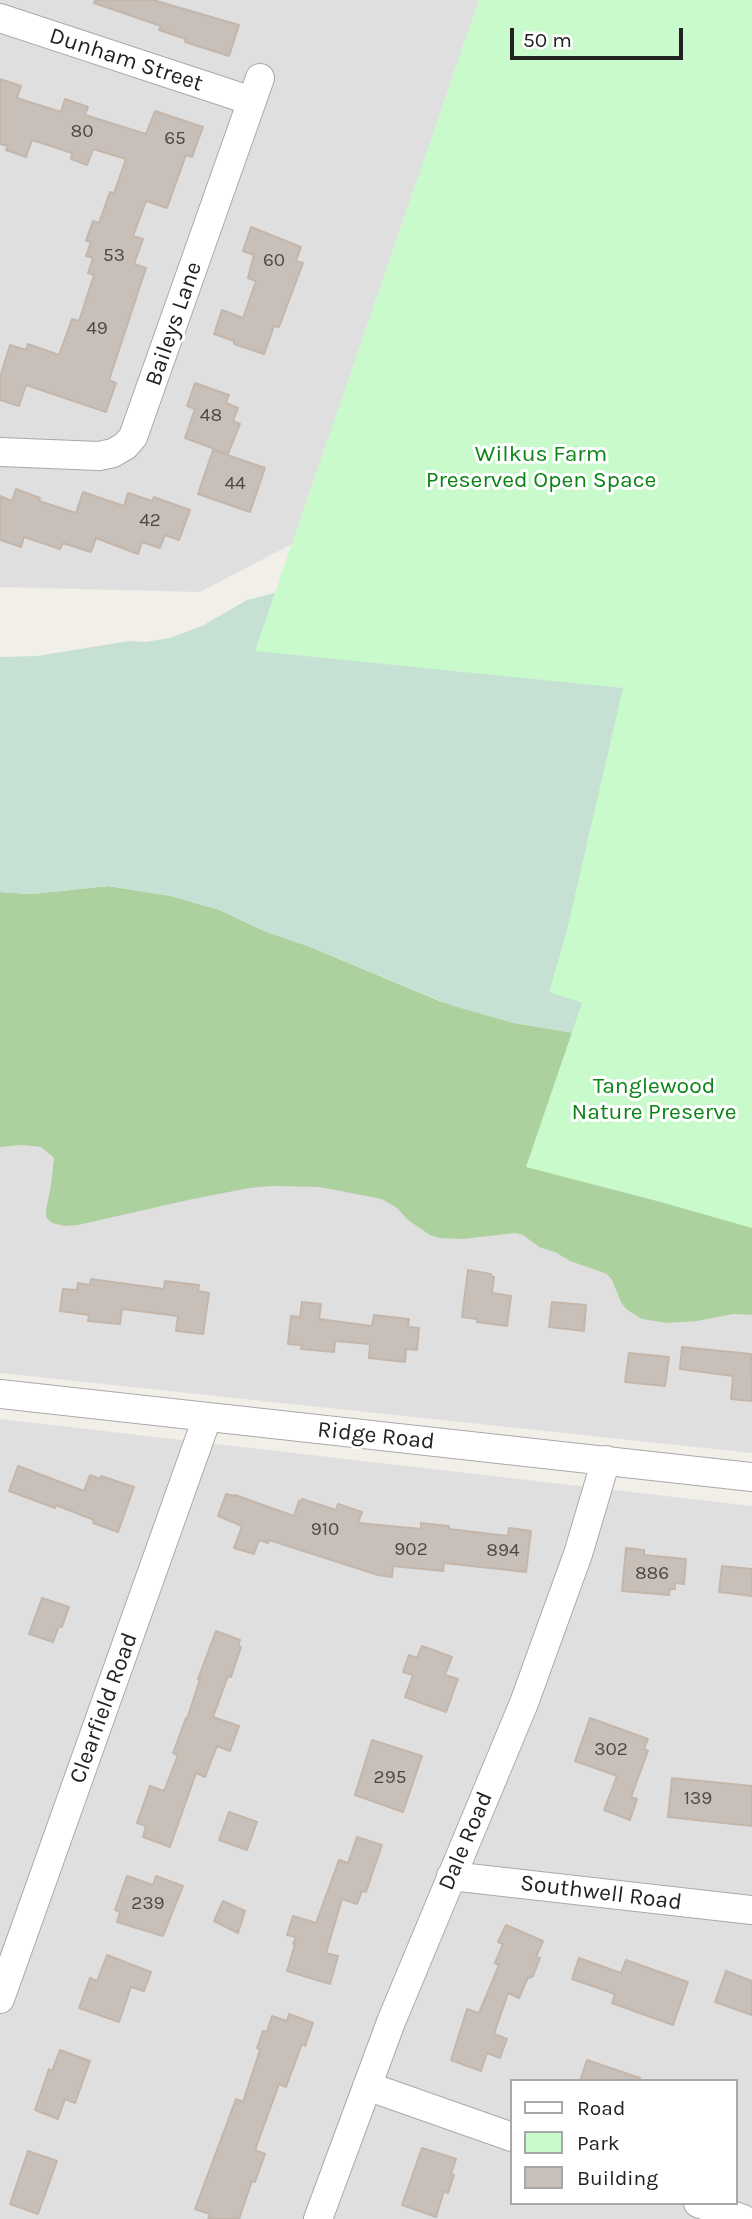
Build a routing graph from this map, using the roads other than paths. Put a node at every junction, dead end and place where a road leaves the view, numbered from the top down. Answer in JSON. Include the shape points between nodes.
{"nodes":[{"id":1,"x":0,"y":18,"type":"edge"},
{"id":2,"x":256,"y":90,"type":"joint"},
{"id":3,"x":0,"y":452,"type":"edge"},
{"id":4,"x":0,"y":1394,"type":"edge"},
{"id":5,"x":207,"y":1418,"type":"junction"},
{"id":6,"x":606,"y":1460,"type":"junction"},
{"id":7,"x":752,"y":1477,"type":"edge"},
{"id":8,"x":451,"y":1876,"type":"junction"},
{"id":9,"x":752,"y":1910,"type":"edge"},
{"id":10,"x":0,"y":1999,"type":"edge"},
{"id":11,"x":367,"y":2086,"type":"junction"},
{"id":12,"x":510,"y":2136,"type":"edge"},
{"id":13,"x":704,"y":2205,"type":"edge"},
{"id":14,"x":318,"y":2219,"type":"edge"},
{"id":15,"x":743,"y":2219,"type":"edge"}],
"edges":[{"from":1,"to":2,"type":"street","name":"Dunham Street"},
{"from":2,"to":3,"type":"street","name":"Baileys Lane","via":[[133,437],[113,453],[99,456]]},
{"from":4,"to":5,"type":"street","name":"Ridge Road"},
{"from":5,"to":6,"type":"street","name":"Ridge Road"},
{"from":5,"to":10,"type":"street","name":"Clearfield Road"},
{"from":6,"to":7,"type":"street","name":"Ridge Road"},
{"from":6,"to":8,"type":"street","name":"Dale Road","via":[[544,1652]]},
{"from":8,"to":9,"type":"street","name":"Southwell Road"},
{"from":8,"to":11,"type":"street","name":"Dale Road"},
{"from":11,"to":12,"type":"street"},
{"from":11,"to":14,"type":"street","name":"Dale Road"},
{"from":13,"to":15,"type":"street"}]}
